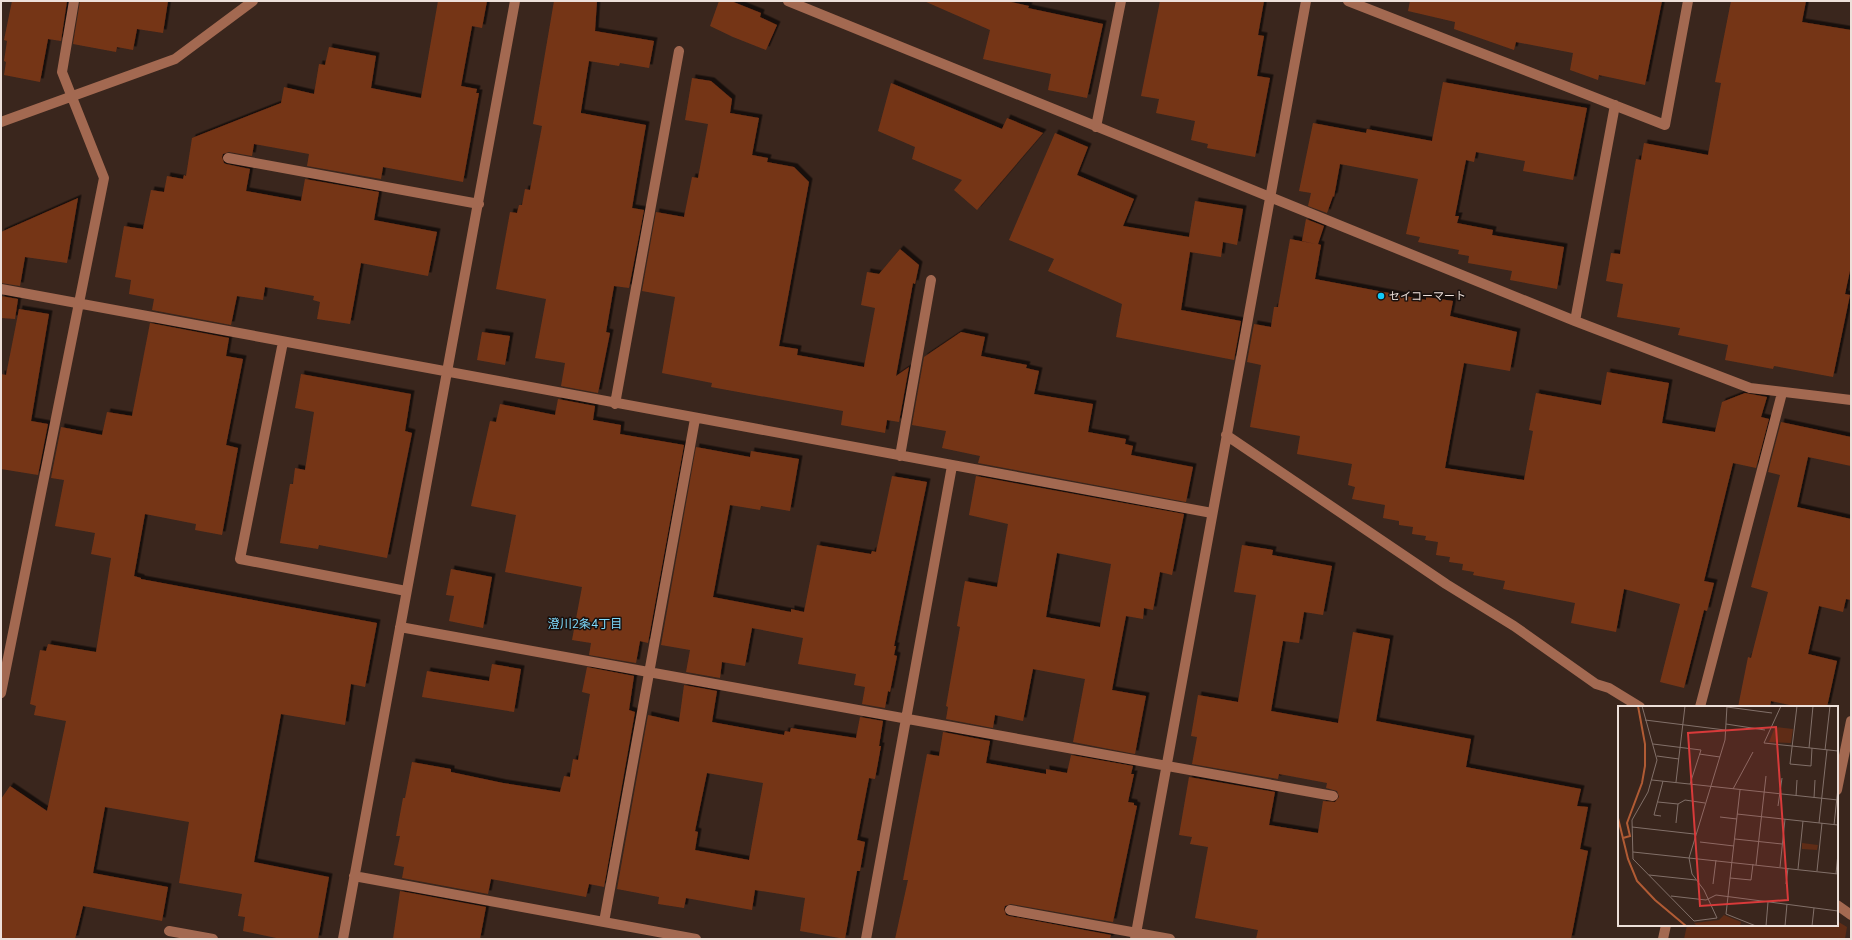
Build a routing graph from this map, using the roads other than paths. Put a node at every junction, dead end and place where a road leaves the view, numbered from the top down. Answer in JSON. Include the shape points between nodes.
{"nodes":[{"id":1,"x":74,"y":1,"type":"edge"},
{"id":2,"x":253,"y":1,"type":"edge"},
{"id":3,"x":515,"y":1,"type":"edge"},
{"id":4,"x":788,"y":1,"type":"edge"},
{"id":5,"x":1121,"y":1,"type":"edge"},
{"id":6,"x":1306,"y":1,"type":"edge"},
{"id":7,"x":1348,"y":1,"type":"edge"},
{"id":8,"x":1688,"y":1,"type":"edge"},
{"id":9,"x":679,"y":51,"type":"dead end"},
{"id":10,"x":71,"y":96,"type":"junction"},
{"id":11,"x":1616,"y":105,"type":"junction"},
{"id":12,"x":1,"y":122,"type":"edge"},
{"id":13,"x":1096,"y":127,"type":"junction"},
{"id":14,"x":228,"y":158,"type":"dead end"},
{"id":15,"x":1269,"y":196,"type":"junction"},
{"id":16,"x":479,"y":204,"type":"junction"},
{"id":17,"x":931,"y":280,"type":"dead end"},
{"id":18,"x":1,"y":289,"type":"edge"},
{"id":19,"x":78,"y":304,"type":"junction"},
{"id":20,"x":1575,"y":321,"type":"junction"},
{"id":21,"x":283,"y":342,"type":"junction"},
{"id":22,"x":447,"y":372,"type":"junction"},
{"id":23,"x":1782,"y":393,"type":"junction"},
{"id":24,"x":1851,"y":400,"type":"edge"},
{"id":25,"x":615,"y":404,"type":"junction"},
{"id":26,"x":695,"y":419,"type":"junction"},
{"id":27,"x":1226,"y":435,"type":"junction"},
{"id":28,"x":900,"y":456,"type":"junction"},
{"id":29,"x":952,"y":466,"type":"junction"},
{"id":30,"x":1212,"y":514,"type":"junction"},
{"id":31,"x":406,"y":591,"type":"junction"},
{"id":32,"x":400,"y":627,"type":"junction"},
{"id":33,"x":650,"y":671,"type":"junction"},
{"id":34,"x":1,"y":693,"type":"edge"},
{"id":35,"x":1638,"y":706,"type":"edge"},
{"id":36,"x":1700,"y":706,"type":"edge"},
{"id":37,"x":906,"y":718,"type":"junction"},
{"id":38,"x":1851,"y":721,"type":"edge"},
{"id":39,"x":1166,"y":765,"type":"junction"},
{"id":40,"x":1838,"y":785,"type":"edge"},
{"id":41,"x":1333,"y":796,"type":"dead end"},
{"id":42,"x":354,"y":876,"type":"junction"},
{"id":43,"x":1838,"y":906,"type":"edge"},
{"id":44,"x":1010,"y":910,"type":"dead end"},
{"id":45,"x":1851,"y":915,"type":"edge"},
{"id":46,"x":604,"y":922,"type":"junction"},
{"id":47,"x":1666,"y":926,"type":"edge"},
{"id":48,"x":169,"y":931,"type":"dead end"},
{"id":49,"x":1135,"y":936,"type":"edge"},
{"id":50,"x":213,"y":939,"type":"edge"},
{"id":51,"x":343,"y":939,"type":"edge"},
{"id":52,"x":696,"y":939,"type":"edge"},
{"id":53,"x":866,"y":939,"type":"edge"},
{"id":54,"x":1170,"y":939,"type":"edge"},
{"id":55,"x":1663,"y":939,"type":"edge"}],
"edges":[{"from":1,"to":10,"type":"street","via":[[62,72]]},
{"from":2,"to":10,"type":"street","via":[[175,59]]},
{"from":3,"to":16,"type":"street"},
{"from":4,"to":13,"type":"street"},
{"from":5,"to":13,"type":"street"},
{"from":6,"to":15,"type":"street"},
{"from":7,"to":11,"type":"street"},
{"from":8,"to":11,"type":"street","via":[[1665,125]]},
{"from":9,"to":25,"type":"street"},
{"from":10,"to":12,"type":"street"},
{"from":10,"to":19,"type":"street","via":[[104,178]]},
{"from":11,"to":20,"type":"street"},
{"from":13,"to":15,"type":"street"},
{"from":14,"to":16,"type":"street"},
{"from":15,"to":20,"type":"street"},
{"from":15,"to":27,"type":"street"},
{"from":16,"to":22,"type":"street"},
{"from":17,"to":28,"type":"street"},
{"from":18,"to":19,"type":"street"},
{"from":19,"to":21,"type":"street"},
{"from":19,"to":34,"type":"street"},
{"from":20,"to":23,"type":"street","via":[[1750,388]]},
{"from":21,"to":22,"type":"street"},
{"from":21,"to":31,"type":"street","via":[[240,559]]},
{"from":22,"to":25,"type":"street"},
{"from":22,"to":31,"type":"street"},
{"from":23,"to":24,"type":"street"},
{"from":23,"to":36,"type":"street"},
{"from":25,"to":26,"type":"street"},
{"from":26,"to":28,"type":"street"},
{"from":26,"to":33,"type":"street"},
{"from":27,"to":30,"type":"street"},
{"from":27,"to":35,"type":"street","via":[[1446,584],[1514,626],[1596,684],[1609,688]]},
{"from":28,"to":29,"type":"street"},
{"from":29,"to":30,"type":"street"},
{"from":29,"to":37,"type":"street"},
{"from":30,"to":39,"type":"street"},
{"from":31,"to":32,"type":"street"},
{"from":32,"to":33,"type":"street"},
{"from":32,"to":42,"type":"street"},
{"from":33,"to":37,"type":"street"},
{"from":33,"to":46,"type":"street"},
{"from":37,"to":39,"type":"street"},
{"from":37,"to":53,"type":"street"},
{"from":38,"to":40,"type":"street"},
{"from":39,"to":41,"type":"street"},
{"from":39,"to":49,"type":"street"},
{"from":42,"to":46,"type":"street"},
{"from":42,"to":51,"type":"street"},
{"from":43,"to":45,"type":"street"},
{"from":44,"to":49,"type":"street"},
{"from":46,"to":52,"type":"street"},
{"from":47,"to":55,"type":"street"},
{"from":48,"to":50,"type":"street"},
{"from":49,"to":54,"type":"street"}]}
